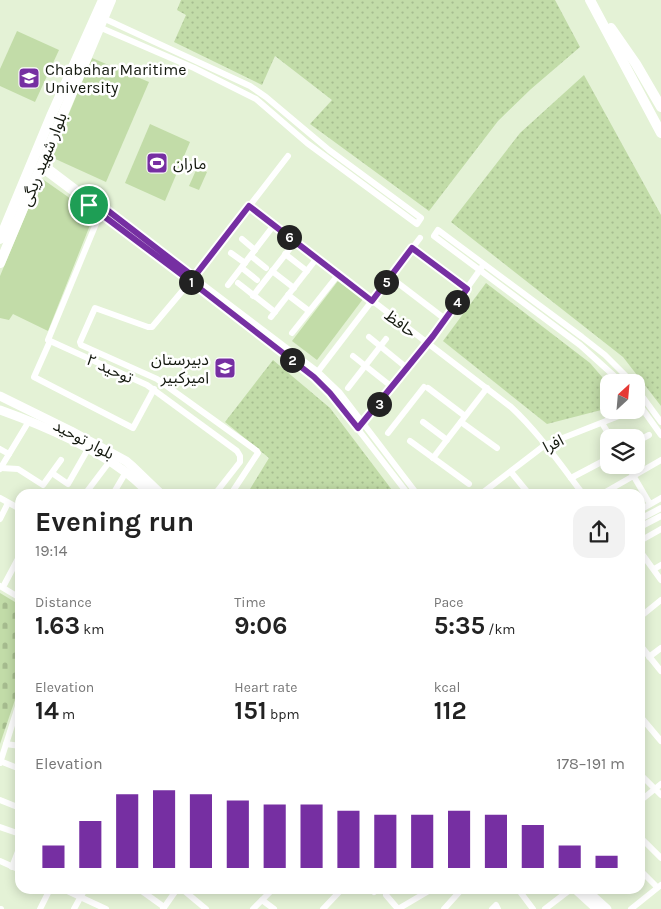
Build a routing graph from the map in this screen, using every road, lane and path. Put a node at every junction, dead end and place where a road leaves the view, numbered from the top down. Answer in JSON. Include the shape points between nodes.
{"nodes":[{"id":1,"x":103,"y":0,"type":"edge"},
{"id":2,"x":111,"y":0,"type":"edge"},
{"id":3,"x":590,"y":0,"type":"edge"},
{"id":4,"x":596,"y":0,"type":"edge"},
{"id":5,"x":101,"y":23,"type":"junction"},
{"id":6,"x":114,"y":24,"type":"junction"},
{"id":7,"x":111,"y":32,"type":"junction"},
{"id":8,"x":250,"y":86,"type":"junction"},
{"id":9,"x":246,"y":94,"type":"junction"},
{"id":10,"x":661,"y":107,"type":"edge"},
{"id":11,"x":661,"y":132,"type":"edge"},
{"id":12,"x":288,"y":156,"type":"dead end"},
{"id":13,"x":44,"y":168,"type":"junction"},
{"id":14,"x":366,"y":181,"type":"junction"},
{"id":15,"x":91,"y":203,"type":"junction"},
{"id":16,"x":249,"y":206,"type":"junction"},
{"id":17,"x":100,"y":214,"type":"junction"},
{"id":18,"x":274,"y":225,"type":"junction"},
{"id":19,"x":420,"y":238,"type":"dead end"},
{"id":20,"x":0,"y":239,"type":"edge"},
{"id":21,"x":242,"y":239,"type":"dead end"},
{"id":22,"x":295,"y":242,"type":"junction"},
{"id":23,"x":412,"y":248,"type":"junction"},
{"id":24,"x":255,"y":250,"type":"junction"},
{"id":25,"x":231,"y":253,"type":"dead end"},
{"id":26,"x":285,"y":254,"type":"junction"},
{"id":27,"x":251,"y":256,"type":"junction"},
{"id":28,"x":317,"y":258,"type":"junction"},
{"id":29,"x":0,"y":263,"type":"edge"},
{"id":30,"x":484,"y":264,"type":"junction"},
{"id":31,"x":243,"y":266,"type":"junction"},
{"id":32,"x":269,"y":269,"type":"junction"},
{"id":33,"x":307,"y":271,"type":"junction"},
{"id":34,"x":480,"y":271,"type":"junction"},
{"id":35,"x":338,"y":275,"type":"junction"},
{"id":36,"x":390,"y":277,"type":"junction"},
{"id":37,"x":192,"y":279,"type":"junction"},
{"id":38,"x":257,"y":280,"type":"dead end"},
{"id":39,"x":238,"y":283,"type":"dead end"},
{"id":40,"x":228,"y":286,"type":"dead end"},
{"id":41,"x":294,"y":288,"type":"junction"},
{"id":42,"x":467,"y":289,"type":"junction"},
{"id":43,"x":288,"y":295,"type":"junction"},
{"id":44,"x":253,"y":296,"type":"junction"},
{"id":45,"x":372,"y":301,"type":"junction"},
{"id":46,"x":309,"y":311,"type":"junction"},
{"id":47,"x":445,"y":318,"type":"junction"},
{"id":48,"x":292,"y":332,"type":"dead end"},
{"id":49,"x":369,"y":337,"type":"dead end"},
{"id":50,"x":386,"y":339,"type":"dead end"},
{"id":51,"x":50,"y":341,"type":"junction"},
{"id":52,"x":427,"y":343,"type":"junction"},
{"id":53,"x":380,"y":346,"type":"junction"},
{"id":54,"x":353,"y":356,"type":"dead end"},
{"id":55,"x":365,"y":365,"type":"junction"},
{"id":56,"x":407,"y":368,"type":"junction"},
{"id":57,"x":316,"y":374,"type":"junction"},
{"id":58,"x":612,"y":374,"type":"edge"},
{"id":59,"x":624,"y":374,"type":"edge"},
{"id":60,"x":392,"y":387,"type":"junction"},
{"id":61,"x":348,"y":388,"type":"dead end"},
{"id":62,"x":487,"y":388,"type":"junction"},
{"id":63,"x":154,"y":389,"type":"junction"},
{"id":64,"x":0,"y":396,"type":"edge"},
{"id":65,"x":645,"y":399,"type":"edge"},
{"id":66,"x":649,"y":404,"type":"junction"},
{"id":67,"x":645,"y":406,"type":"edge"},
{"id":68,"x":0,"y":410,"type":"edge"},
{"id":69,"x":645,"y":418,"type":"edge"},
{"id":70,"x":463,"y":419,"type":"junction"},
{"id":71,"x":612,"y":419,"type":"edge"},
{"id":72,"x":29,"y":421,"type":"junction"},
{"id":73,"x":423,"y":422,"type":"dead end"},
{"id":74,"x":661,"y":422,"type":"edge"},
{"id":75,"x":602,"y":423,"type":"junction"},
{"id":76,"x":360,"y":426,"type":"junction"},
{"id":77,"x":605,"y":429,"type":"edge"},
{"id":78,"x":388,"y":433,"type":"dead end"},
{"id":79,"x":649,"y":435,"type":"dead end"},
{"id":80,"x":661,"y":435,"type":"edge"},
{"id":81,"x":645,"y":437,"type":"edge"},
{"id":82,"x":447,"y":440,"type":"junction"},
{"id":83,"x":410,"y":441,"type":"dead end"},
{"id":84,"x":545,"y":445,"type":"junction"},
{"id":85,"x":0,"y":448,"type":"edge"},
{"id":86,"x":497,"y":448,"type":"dead end"},
{"id":87,"x":88,"y":449,"type":"junction"},
{"id":88,"x":9,"y":454,"type":"junction"},
{"id":89,"x":433,"y":458,"type":"junction"},
{"id":90,"x":61,"y":460,"type":"dead end"},
{"id":91,"x":110,"y":460,"type":"junction"},
{"id":92,"x":661,"y":460,"type":"edge"},
{"id":93,"x":600,"y":463,"type":"edge"},
{"id":94,"x":1,"y":468,"type":"edge"},
{"id":95,"x":126,"y":472,"type":"junction"},
{"id":96,"x":511,"y":472,"type":"junction"},
{"id":97,"x":52,"y":473,"type":"junction"},
{"id":98,"x":633,"y":476,"type":"junction"},
{"id":99,"x":571,"y":478,"type":"junction"},
{"id":100,"x":469,"y":484,"type":"dead end"},
{"id":101,"x":88,"y":489,"type":"edge"},
{"id":102,"x":116,"y":489,"type":"edge"},
{"id":103,"x":145,"y":489,"type":"edge"},
{"id":104,"x":156,"y":489,"type":"edge"},
{"id":105,"x":219,"y":489,"type":"edge"},
{"id":106,"x":234,"y":489,"type":"edge"},
{"id":107,"x":404,"y":489,"type":"edge"},
{"id":108,"x":413,"y":489,"type":"edge"},
{"id":109,"x":489,"y":489,"type":"edge"},
{"id":110,"x":525,"y":489,"type":"edge"},
{"id":111,"x":579,"y":489,"type":"edge"},
{"id":112,"x":611,"y":489,"type":"edge"},
{"id":113,"x":641,"y":489,"type":"edge"},
{"id":114,"x":645,"y":496,"type":"edge"},
{"id":115,"x":0,"y":498,"type":"edge"},
{"id":116,"x":661,"y":498,"type":"edge"},
{"id":117,"x":8,"y":503,"type":"junction"},
{"id":118,"x":650,"y":504,"type":"junction"},
{"id":119,"x":15,"y":506,"type":"edge"},
{"id":120,"x":645,"y":507,"type":"edge"},
{"id":121,"x":661,"y":508,"type":"edge"},
{"id":122,"x":645,"y":516,"type":"edge"},
{"id":123,"x":661,"y":516,"type":"edge"},
{"id":124,"x":0,"y":519,"type":"edge"},
{"id":125,"x":645,"y":524,"type":"edge"},
{"id":126,"x":661,"y":529,"type":"edge"},
{"id":127,"x":645,"y":538,"type":"edge"},
{"id":128,"x":645,"y":558,"type":"edge"},
{"id":129,"x":15,"y":563,"type":"edge"},
{"id":130,"x":661,"y":565,"type":"edge"},
{"id":131,"x":654,"y":570,"type":"junction"},
{"id":132,"x":661,"y":580,"type":"edge"},
{"id":133,"x":1,"y":587,"type":"edge"},
{"id":134,"x":15,"y":595,"type":"edge"},
{"id":135,"x":661,"y":600,"type":"edge"},
{"id":136,"x":645,"y":613,"type":"edge"},
{"id":137,"x":661,"y":648,"type":"edge"},
{"id":138,"x":645,"y":652,"type":"edge"},
{"id":139,"x":649,"y":657,"type":"junction"},
{"id":140,"x":661,"y":671,"type":"edge"},
{"id":141,"x":645,"y":722,"type":"edge"},
{"id":142,"x":15,"y":723,"type":"edge"},
{"id":143,"x":661,"y":741,"type":"edge"},
{"id":144,"x":6,"y":744,"type":"junction"},
{"id":145,"x":15,"y":745,"type":"edge"},
{"id":146,"x":0,"y":762,"type":"edge"},
{"id":147,"x":15,"y":767,"type":"edge"},
{"id":148,"x":645,"y":779,"type":"edge"},
{"id":149,"x":661,"y":784,"type":"edge"},
{"id":150,"x":655,"y":788,"type":"junction"},
{"id":151,"x":661,"y":795,"type":"edge"},
{"id":152,"x":645,"y":796,"type":"edge"},
{"id":153,"x":0,"y":800,"type":"edge"},
{"id":154,"x":15,"y":806,"type":"edge"},
{"id":155,"x":0,"y":827,"type":"edge"},
{"id":156,"x":15,"y":832,"type":"edge"},
{"id":157,"x":645,"y":842,"type":"edge"},
{"id":158,"x":661,"y":858,"type":"edge"},
{"id":159,"x":15,"y":859,"type":"edge"},
{"id":160,"x":0,"y":861,"type":"edge"},
{"id":161,"x":12,"y":867,"type":"junction"},
{"id":162,"x":15,"y":868,"type":"edge"},
{"id":163,"x":645,"y":874,"type":"edge"},
{"id":164,"x":659,"y":886,"type":"edge"},
{"id":165,"x":48,"y":894,"type":"edge"},
{"id":166,"x":75,"y":894,"type":"edge"},
{"id":167,"x":82,"y":894,"type":"edge"},
{"id":168,"x":146,"y":894,"type":"edge"},
{"id":169,"x":174,"y":894,"type":"edge"},
{"id":170,"x":188,"y":894,"type":"edge"},
{"id":171,"x":268,"y":894,"type":"edge"},
{"id":172,"x":337,"y":894,"type":"edge"},
{"id":173,"x":422,"y":894,"type":"edge"},
{"id":174,"x":458,"y":894,"type":"edge"},
{"id":175,"x":522,"y":894,"type":"edge"},
{"id":176,"x":566,"y":894,"type":"edge"},
{"id":177,"x":578,"y":894,"type":"edge"},
{"id":178,"x":590,"y":894,"type":"edge"},
{"id":179,"x":386,"y":895,"type":"dead end"},
{"id":180,"x":81,"y":897,"type":"junction"},
{"id":181,"x":262,"y":900,"type":"junction"},
{"id":182,"x":592,"y":907,"type":"edge"},
{"id":183,"x":164,"y":908,"type":"edge"},
{"id":184,"x":40,"y":909,"type":"edge"},
{"id":185,"x":74,"y":909,"type":"edge"},
{"id":186,"x":106,"y":909,"type":"edge"},
{"id":187,"x":206,"y":909,"type":"edge"},
{"id":188,"x":253,"y":909,"type":"edge"},
{"id":189,"x":274,"y":909,"type":"edge"},
{"id":190,"x":323,"y":909,"type":"edge"},
{"id":191,"x":398,"y":909,"type":"edge"},
{"id":192,"x":444,"y":909,"type":"edge"},
{"id":193,"x":492,"y":909,"type":"edge"},
{"id":194,"x":498,"y":909,"type":"edge"},
{"id":195,"x":534,"y":909,"type":"edge"},
{"id":196,"x":544,"y":909,"type":"edge"},
{"id":197,"x":607,"y":909,"type":"edge"},
{"id":198,"x":631,"y":909,"type":"edge"}],
"edges":[{"from":1,"to":20,"type":"highway","name":"بلوار شهید ریگی"},
{"from":2,"to":5,"type":"highway","name":"بلوار شهید ریگی"},
{"from":3,"to":11,"type":"highway"},
{"from":4,"to":10,"type":"highway"},
{"from":5,"to":6,"type":"street"},
{"from":5,"to":7,"type":"street"},
{"from":5,"to":13,"type":"highway","name":"بلوار شهید ریگی"},
{"from":6,"to":7,"type":"street"},
{"from":6,"to":8,"type":"street"},
{"from":7,"to":9,"type":"street"},
{"from":8,"to":9,"type":"street"},
{"from":8,"to":14,"type":"street"},
{"from":9,"to":14,"type":"street","via":[[307,143]]},
{"from":12,"to":16,"type":"street"},
{"from":13,"to":15,"type":"street"},
{"from":13,"to":29,"type":"highway","name":"بلوار شهید ریگی"},
{"from":14,"to":14,"type":"street","via":[[417,224],[421,218]]},
{"from":15,"to":17,"type":"street"},
{"from":15,"to":37,"type":"street"},
{"from":16,"to":18,"type":"street","name":"حافظ"},
{"from":16,"to":37,"type":"street"},
{"from":17,"to":37,"type":"street"},
{"from":17,"to":51,"type":"street"},
{"from":18,"to":22,"type":"street","name":"حافظ"},
{"from":18,"to":24,"type":"street"},
{"from":19,"to":23,"type":"street"},
{"from":21,"to":24,"type":"street"},
{"from":22,"to":26,"type":"street"},
{"from":22,"to":28,"type":"street","name":"حافظ"},
{"from":23,"to":36,"type":"street"},
{"from":23,"to":42,"type":"street"},
{"from":24,"to":27,"type":"street"},
{"from":25,"to":31,"type":"street"},
{"from":26,"to":32,"type":"street"},
{"from":26,"to":33,"type":"street"},
{"from":27,"to":31,"type":"street"},
{"from":27,"to":32,"type":"street"},
{"from":28,"to":33,"type":"street"},
{"from":28,"to":35,"type":"street","name":"حافظ"},
{"from":30,"to":34,"type":"street"},
{"from":30,"to":34,"type":"street","via":[[438,230],[434,236]]},
{"from":30,"to":59,"type":"street","via":[[590,343]]},
{"from":31,"to":38,"type":"street"},
{"from":31,"to":40,"type":"street"},
{"from":32,"to":41,"type":"street"},
{"from":32,"to":44,"type":"street"},
{"from":33,"to":41,"type":"street"},
{"from":34,"to":42,"type":"street"},
{"from":34,"to":58,"type":"street","via":[[580,345]]},
{"from":35,"to":45,"type":"street","name":"حافظ"},
{"from":35,"to":46,"type":"street"},
{"from":36,"to":45,"type":"street"},
{"from":36,"to":47,"type":"street"},
{"from":37,"to":57,"type":"street"},
{"from":37,"to":106,"type":"street","via":[[150,328],[95,308],[80,344],[157,379],[257,451]]},
{"from":39,"to":44,"type":"street"},
{"from":41,"to":43,"type":"street"},
{"from":42,"to":47,"type":"street"},
{"from":43,"to":44,"type":"street","via":[[273,315]]},
{"from":43,"to":46,"type":"street"},
{"from":45,"to":52,"type":"street","name":"حافظ"},
{"from":45,"to":57,"type":"street"},
{"from":46,"to":48,"type":"street"},
{"from":47,"to":52,"type":"street"},
{"from":49,"to":53,"type":"street"},
{"from":50,"to":53,"type":"street"},
{"from":51,"to":63,"type":"street","name":"توحید ۲"},
{"from":51,"to":63,"type":"street","via":[[34,377],[133,428]]},
{"from":52,"to":56,"type":"street"},
{"from":52,"to":62,"type":"street","name":"حافظ"},
{"from":53,"to":55,"type":"street"},
{"from":53,"to":56,"type":"street"},
{"from":54,"to":55,"type":"street"},
{"from":55,"to":60,"type":"street"},
{"from":55,"to":61,"type":"street"},
{"from":56,"to":60,"type":"street"},
{"from":57,"to":76,"type":"street","via":[[340,394]]},
{"from":60,"to":76,"type":"street"},
{"from":62,"to":70,"type":"street"},
{"from":62,"to":84,"type":"street","name":"حافظ","via":[[523,418]]},
{"from":63,"to":105,"type":"street","name":"توحید ۲","via":[[237,451],[240,462]]},
{"from":64,"to":104,"type":"main road","name":"بلوار توحید","via":[[126,461]]},
{"from":65,"to":66,"type":"street"},
{"from":66,"to":67,"type":"street","name":"افرا"},
{"from":66,"to":74,"type":"street"},
{"from":68,"to":72,"type":"main road","name":"بلوار توحید"},
{"from":69,"to":80,"type":"street"},
{"from":70,"to":78,"type":"street","via":[[426,387]]},
{"from":70,"to":82,"type":"street"},
{"from":70,"to":86,"type":"street"},
{"from":71,"to":75,"type":"street","name":"افرا"},
{"from":72,"to":87,"type":"main road","name":"بلوار توحید"},
{"from":72,"to":88,"type":"street"},
{"from":73,"to":82,"type":"street"},
{"from":75,"to":77,"type":"street"},
{"from":75,"to":84,"type":"street","name":"افرا"},
{"from":76,"to":107,"type":"street"},
{"from":76,"to":108,"type":"street"},
{"from":79,"to":81,"type":"street"},
{"from":82,"to":89,"type":"street"},
{"from":83,"to":89,"type":"street"},
{"from":84,"to":96,"type":"street","name":"افرا"},
{"from":84,"to":99,"type":"street","name":"حافظ"},
{"from":85,"to":88,"type":"street"},
{"from":87,"to":91,"type":"main road","name":"بلوار توحید"},
{"from":87,"to":97,"type":"street","via":[[68,484]]},
{"from":88,"to":94,"type":"street"},
{"from":89,"to":100,"type":"street"},
{"from":90,"to":97,"type":"street"},
{"from":91,"to":95,"type":"main road","name":"بلوار توحید"},
{"from":91,"to":101,"type":"street"},
{"from":92,"to":98,"type":"street"},
{"from":93,"to":99,"type":"street"},
{"from":94,"to":97,"type":"street","via":[[18,470],[43,485]]},
{"from":95,"to":102,"type":"street"},
{"from":95,"to":103,"type":"main road","name":"بلوار توحید"},
{"from":96,"to":109,"type":"street","name":"افرا"},
{"from":96,"to":110,"type":"street"},
{"from":98,"to":112,"type":"street"},
{"from":98,"to":113,"type":"street"},
{"from":99,"to":111,"type":"street","name":"حافظ"},
{"from":114,"to":118,"type":"street"},
{"from":115,"to":117,"type":"street"},
{"from":116,"to":118,"type":"street"},
{"from":117,"to":119,"type":"street"},
{"from":117,"to":124,"type":"street"},
{"from":118,"to":120,"type":"street"},
{"from":121,"to":122,"type":"street"},
{"from":123,"to":125,"type":"street"},
{"from":126,"to":127,"type":"street"},
{"from":128,"to":131,"type":"street"},
{"from":129,"to":133,"type":"street"},
{"from":130,"to":131,"type":"street"},
{"from":131,"to":132,"type":"street"},
{"from":133,"to":134,"type":"street"},
{"from":135,"to":136,"type":"street"},
{"from":137,"to":139,"type":"street"},
{"from":138,"to":139,"type":"street"},
{"from":139,"to":140,"type":"street"},
{"from":141,"to":143,"type":"street"},
{"from":142,"to":144,"type":"street"},
{"from":144,"to":145,"type":"street"},
{"from":144,"to":146,"type":"street"},
{"from":146,"to":147,"type":"street"},
{"from":148,"to":150,"type":"street"},
{"from":149,"to":150,"type":"street"},
{"from":150,"to":151,"type":"street"},
{"from":150,"to":152,"type":"street"},
{"from":153,"to":154,"type":"street"},
{"from":155,"to":156,"type":"street"},
{"from":157,"to":158,"type":"street"},
{"from":159,"to":161,"type":"street"},
{"from":160,"to":161,"type":"street"},
{"from":161,"to":162,"type":"street"},
{"from":163,"to":164,"type":"street"},
{"from":164,"to":198,"type":"street"},
{"from":165,"to":184,"type":"street"},
{"from":166,"to":180,"type":"street"},
{"from":167,"to":180,"type":"street"},
{"from":168,"to":183,"type":"street"},
{"from":169,"to":183,"type":"street"},
{"from":170,"to":187,"type":"street"},
{"from":171,"to":181,"type":"street"},
{"from":172,"to":190,"type":"street"},
{"from":173,"to":191,"type":"street"},
{"from":174,"to":192,"type":"street"},
{"from":175,"to":195,"type":"street"},
{"from":176,"to":196,"type":"street"},
{"from":177,"to":182,"type":"main road"},
{"from":178,"to":197,"type":"main road"},
{"from":179,"to":191,"type":"street"},
{"from":180,"to":185,"type":"street"},
{"from":180,"to":186,"type":"street"},
{"from":181,"to":188,"type":"street"},
{"from":181,"to":189,"type":"street"},
{"from":193,"to":194,"type":"street","via":[[496,905]]}]}
